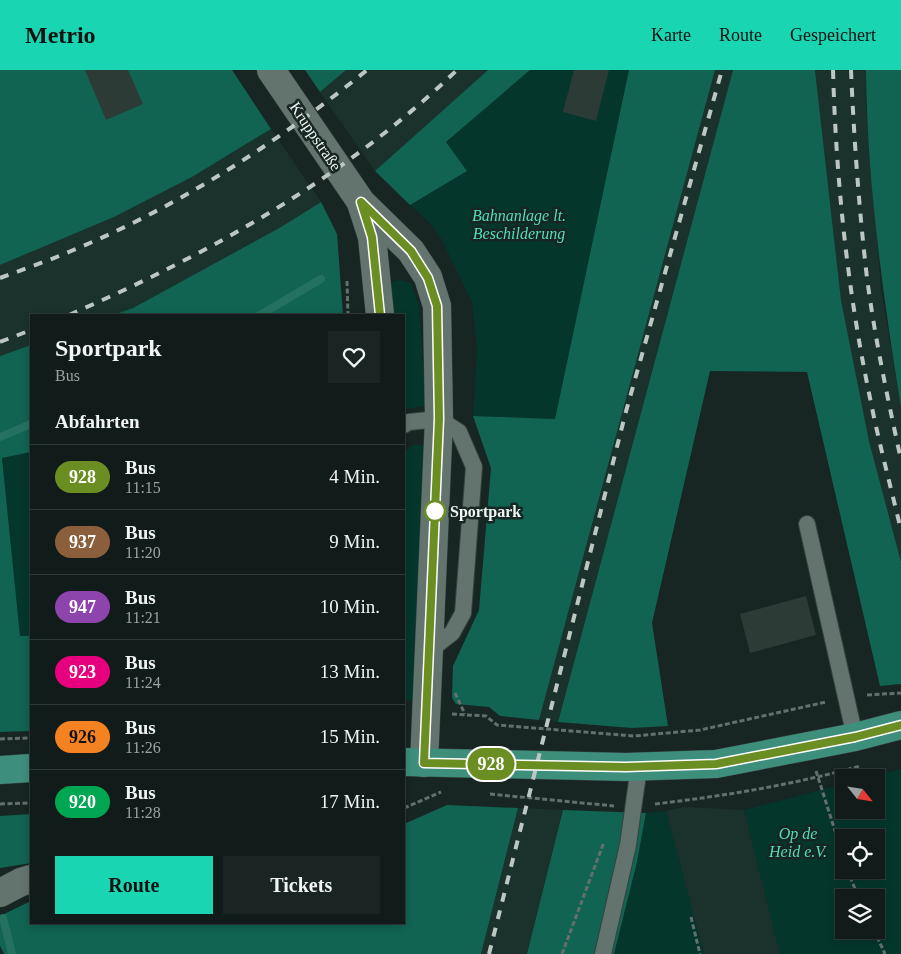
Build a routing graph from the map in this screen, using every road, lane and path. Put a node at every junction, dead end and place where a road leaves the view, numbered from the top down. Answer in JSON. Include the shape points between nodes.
{"nodes":[{"id":1,"x":270,"y":70,"type":"edge"},
{"id":2,"x":361,"y":202,"type":"junction"},
{"id":3,"x":380,"y":314,"type":"edge"},
{"id":4,"x":439,"y":419,"type":"junction"},
{"id":5,"x":405,"y":424,"type":"edge"},
{"id":6,"x":807,"y":524,"type":"dead end"},
{"id":7,"x":429,"y":650,"type":"junction"},
{"id":8,"x":901,"y":693,"type":"edge"},
{"id":9,"x":846,"y":697,"type":"junction"},
{"id":10,"x":426,"y":713,"type":"junction"},
{"id":11,"x":901,"y":725,"type":"edge"},
{"id":12,"x":855,"y":737,"type":"junction"},
{"id":13,"x":30,"y":738,"type":"edge"},
{"id":14,"x":0,"y":739,"type":"edge"},
{"id":15,"x":808,"y":746,"type":"junction"},
{"id":16,"x":414,"y":763,"type":"edge"},
{"id":17,"x":864,"y":765,"type":"dead end"},
{"id":18,"x":639,"y":767,"type":"junction"},
{"id":19,"x":30,"y":768,"type":"edge"},
{"id":20,"x":0,"y":770,"type":"edge"},
{"id":21,"x":818,"y":778,"type":"junction"},
{"id":22,"x":451,"y":792,"type":"dead end"},
{"id":23,"x":481,"y":793,"type":"dead end"},
{"id":24,"x":30,"y":803,"type":"edge"},
{"id":25,"x":0,"y":804,"type":"edge"},
{"id":26,"x":634,"y":806,"type":"junction"},
{"id":27,"x":405,"y":808,"type":"edge"},
{"id":28,"x":615,"y":814,"type":"dead end"},
{"id":29,"x":835,"y":831,"type":"edge"},
{"id":30,"x":608,"y":833,"type":"dead end"},
{"id":31,"x":30,"y":879,"type":"edge"},
{"id":32,"x":0,"y":894,"type":"edge"},
{"id":33,"x":691,"y":917,"type":"dead end"},
{"id":34,"x":878,"y":939,"type":"edge"},
{"id":35,"x":562,"y":954,"type":"edge"},
{"id":36,"x":602,"y":954,"type":"edge"},
{"id":37,"x":700,"y":954,"type":"edge"},
{"id":38,"x":885,"y":954,"type":"edge"}],
"edges":[{"from":1,"to":2,"type":"street","name":"Kruppstraße"},
{"from":2,"to":3,"type":"street","name":"Kruppstraße","via":[[372,237]]},
{"from":2,"to":4,"type":"street","name":"Kruppstraße","via":[[411,251],[428,278],[437,306]]},
{"from":4,"to":5,"type":"lane"},
{"from":4,"to":7,"type":"street","name":"Kruppstraße"},
{"from":4,"to":7,"type":"lane","via":[[459,432],[474,467],[463,612],[452,633]]},
{"from":6,"to":9,"type":"lane"},
{"from":7,"to":10,"type":"street","name":"Kruppstraße"},
{"from":8,"to":9,"type":"path"},
{"from":9,"to":10,"type":"path","via":[[700,730],[634,736],[532,729],[497,725],[486,716]]},
{"from":9,"to":12,"type":"lane"},
{"from":10,"to":16,"type":"street","name":"Kruppstraße"},
{"from":11,"to":12,"type":"main road"},
{"from":12,"to":15,"type":"main road"},
{"from":13,"to":14,"type":"path"},
{"from":15,"to":18,"type":"main road","via":[[716,764]]},
{"from":15,"to":21,"type":"path"},
{"from":16,"to":18,"type":"main road"},
{"from":17,"to":21,"type":"path"},
{"from":18,"to":26,"type":"lane"},
{"from":19,"to":20,"type":"main road"},
{"from":21,"to":26,"type":"path","via":[[716,797]]},
{"from":21,"to":29,"type":"path"},
{"from":22,"to":27,"type":"path","via":[[441,792]]},
{"from":23,"to":28,"type":"path","via":[[618,806]]},
{"from":24,"to":25,"type":"path"},
{"from":26,"to":36,"type":"lane"},
{"from":30,"to":35,"type":"path"},
{"from":31,"to":32,"type":"street"},
{"from":33,"to":37,"type":"path"},
{"from":34,"to":38,"type":"path"}]}
